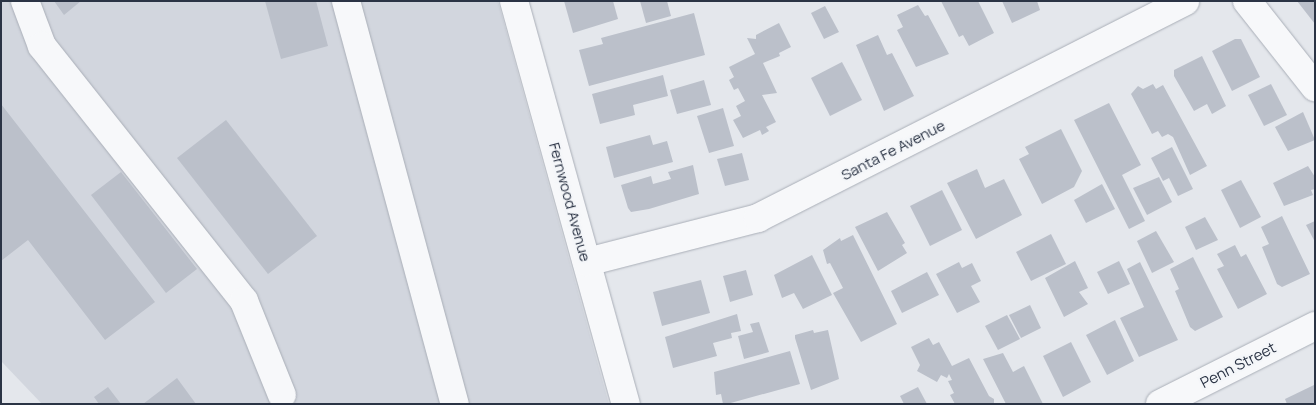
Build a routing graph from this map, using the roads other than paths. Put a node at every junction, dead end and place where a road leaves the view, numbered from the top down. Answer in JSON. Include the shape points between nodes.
{"nodes":[{"id":1,"x":25,"y":1,"type":"edge"},
{"id":2,"x":346,"y":1,"type":"edge"},
{"id":3,"x":514,"y":1,"type":"edge"},
{"id":4,"x":1185,"y":1,"type":"edge"},
{"id":5,"x":1247,"y":1,"type":"edge"},
{"id":6,"x":1315,"y":87,"type":"edge"},
{"id":7,"x":587,"y":262,"type":"junction"},
{"id":8,"x":1315,"y":326,"type":"edge"},
{"id":9,"x":282,"y":395,"type":"dead end"},
{"id":10,"x":455,"y":404,"type":"edge"},
{"id":11,"x":626,"y":404,"type":"edge"},
{"id":12,"x":1160,"y":404,"type":"edge"}],
"edges":[{"from":1,"to":9,"type":"street","via":[[42,46],[244,301]]},
{"from":2,"to":10,"type":"street"},
{"from":3,"to":7,"type":"street","name":"Fernwood Avenue"},
{"from":4,"to":7,"type":"street","name":"Santa Fe Avenue","via":[[758,218]]},
{"from":5,"to":6,"type":"street"},
{"from":7,"to":11,"type":"street","name":"Fernwood Avenue"},
{"from":8,"to":12,"type":"street","name":"Penn Street"}]}
